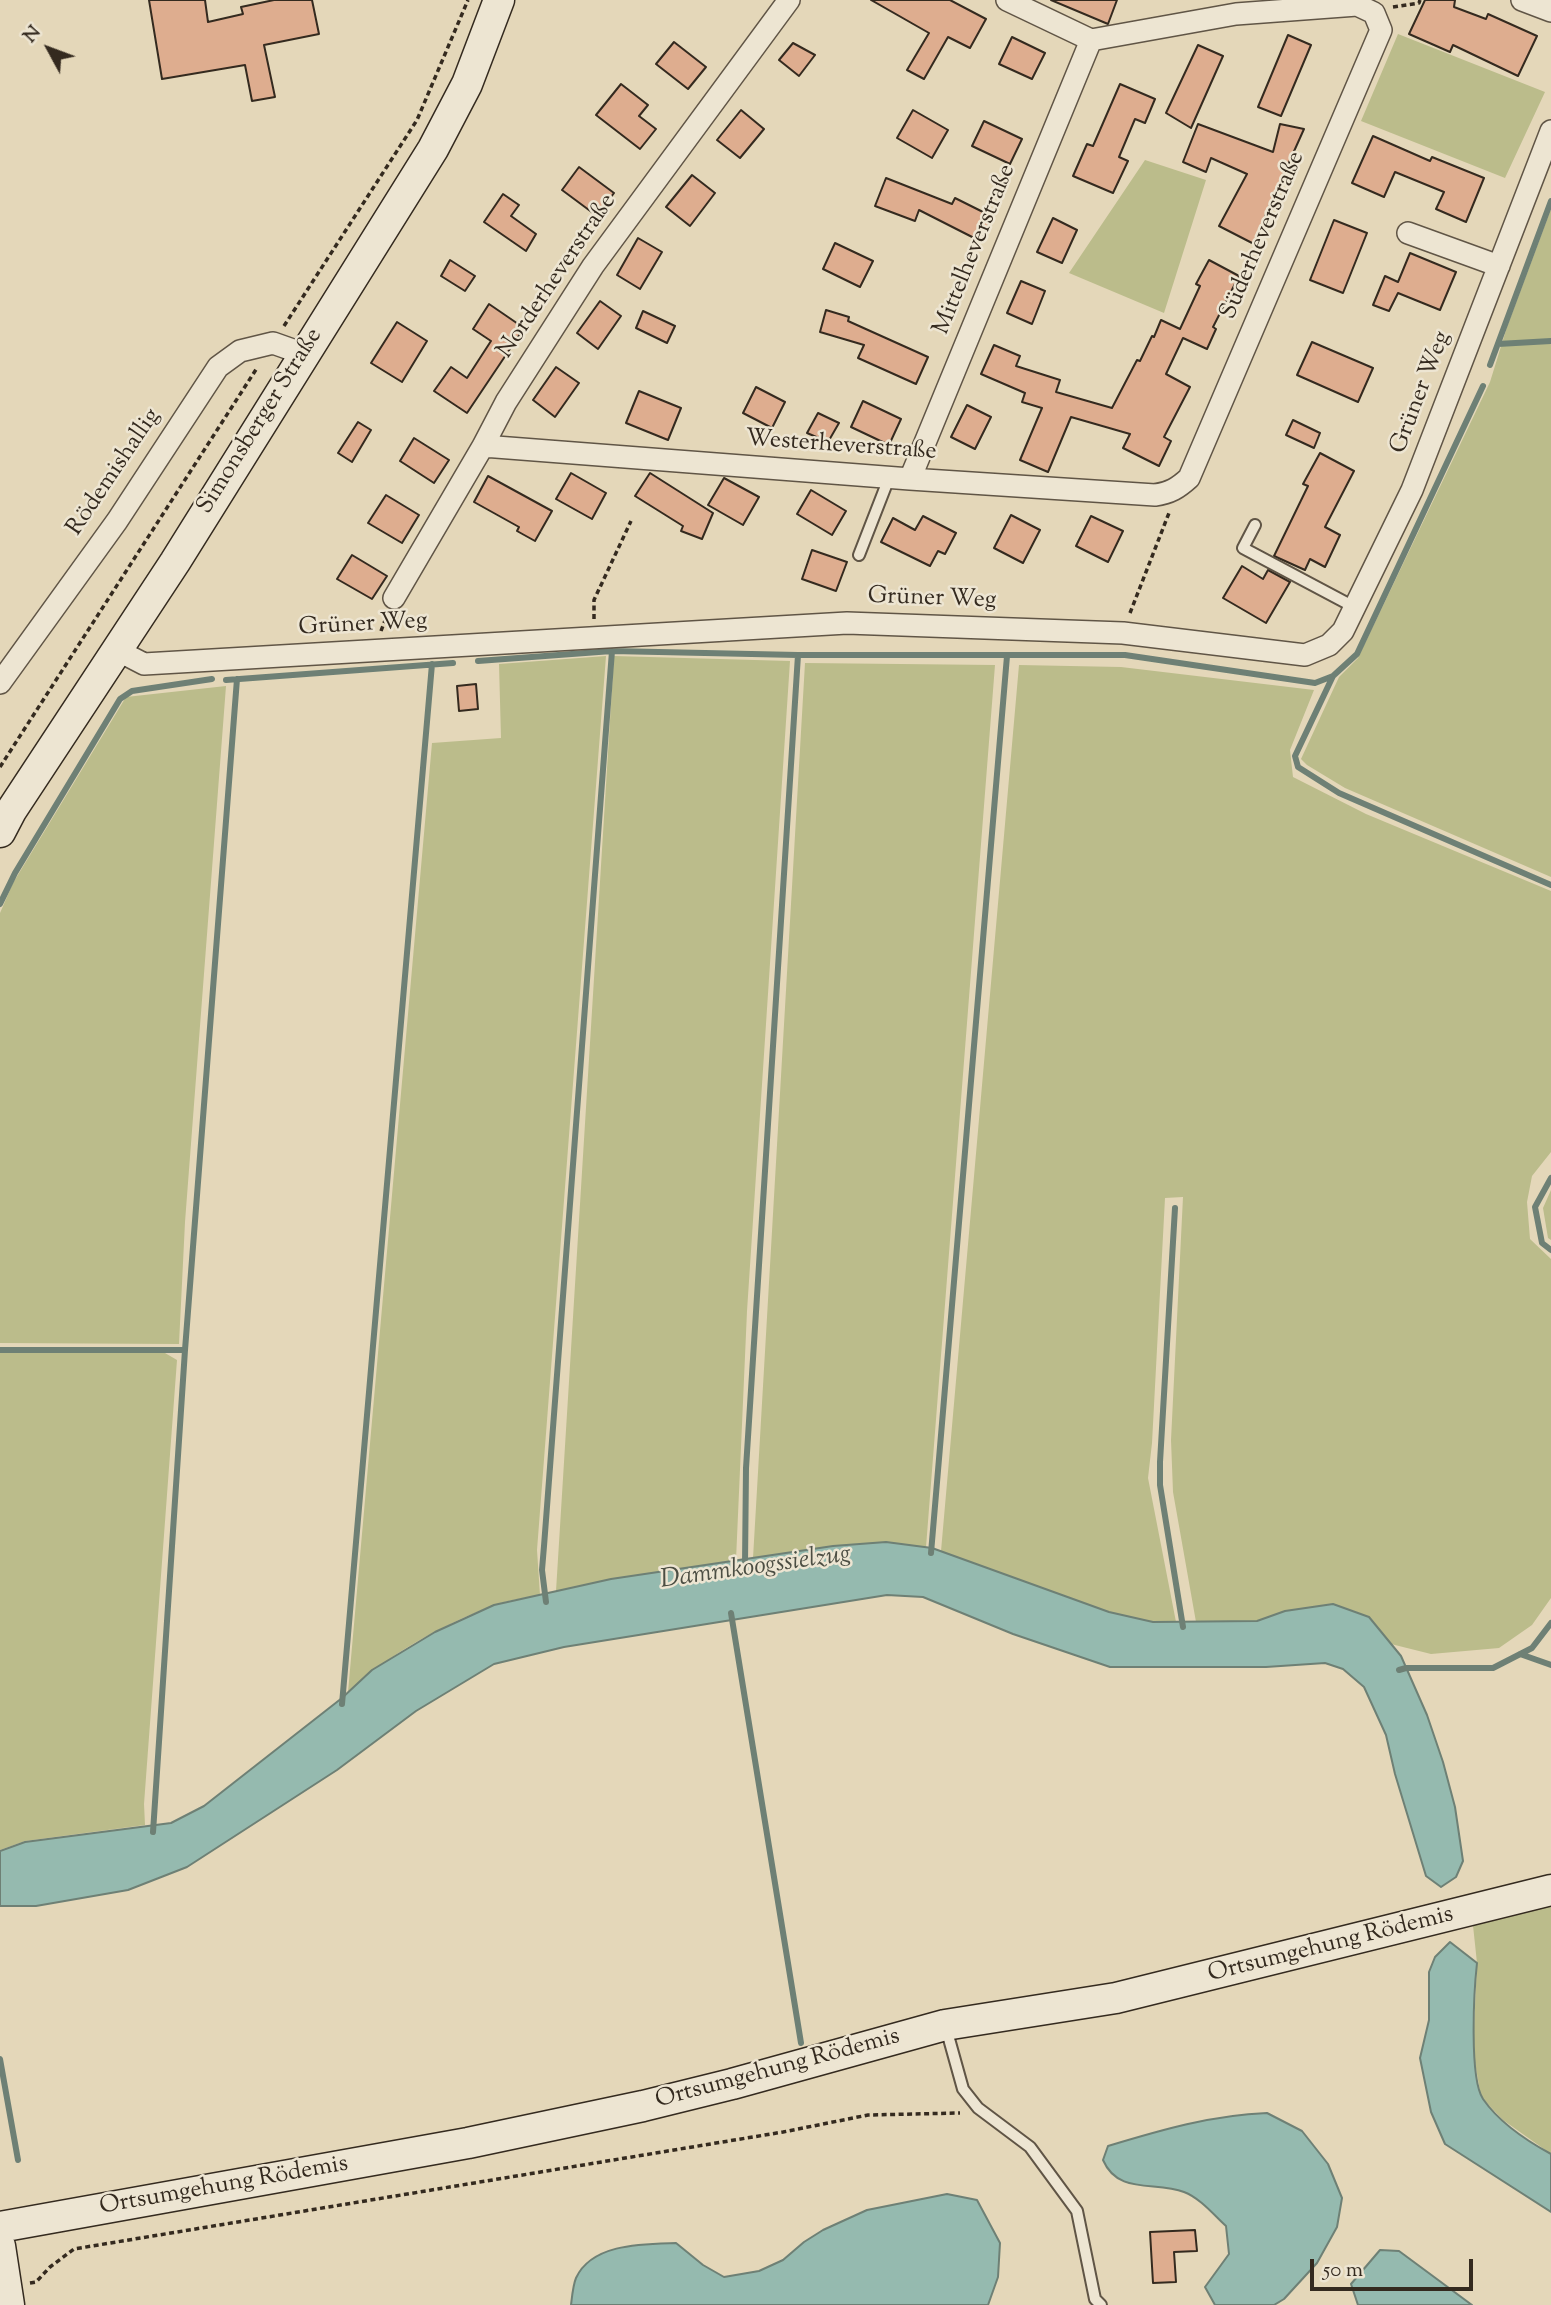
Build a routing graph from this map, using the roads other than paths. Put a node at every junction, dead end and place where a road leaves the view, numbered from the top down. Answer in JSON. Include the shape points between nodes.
{"nodes":[{"id":1,"x":499,"y":0,"type":"edge"},
{"id":2,"x":789,"y":0,"type":"edge"},
{"id":3,"x":1007,"y":0,"type":"edge"},
{"id":4,"x":1522,"y":0,"type":"edge"},
{"id":5,"x":1551,"y":10,"type":"edge"},
{"id":6,"x":1091,"y":40,"type":"junction"},
{"id":7,"x":1551,"y":131,"type":"edge"},
{"id":8,"x":1408,"y":233,"type":"dead end"},
{"id":9,"x":1499,"y":266,"type":"junction"},
{"id":10,"x":304,"y":354,"type":"junction"},
{"id":11,"x":483,"y":446,"type":"junction"},
{"id":12,"x":900,"y":478,"type":"junction"},
{"id":13,"x":1169,"y":493,"type":"joint"},
{"id":14,"x":1255,"y":525,"type":"dead end"},
{"id":15,"x":859,"y":555,"type":"dead end"},
{"id":16,"x":394,"y":598,"type":"road end"},
{"id":17,"x":1356,"y":608,"type":"junction"},
{"id":18,"x":117,"y":650,"type":"junction"},
{"id":19,"x":0,"y":683,"type":"edge"},
{"id":20,"x":0,"y":832,"type":"edge"},
{"id":21,"x":1551,"y":1890,"type":"edge"},
{"id":22,"x":945,"y":2025,"type":"junction"},
{"id":23,"x":0,"y":2227,"type":"edge"},
{"id":24,"x":0,"y":2246,"type":"edge"},
{"id":25,"x":8,"y":2297,"type":"edge"},
{"id":26,"x":1101,"y":2305,"type":"edge"}],
"edges":[{"from":1,"to":10,"type":"main road","name":"Simonsberger Straße","via":[[467,84],[433,149]]},
{"from":2,"to":11,"type":"street","name":"Norderheverstraße","via":[[593,265]]},
{"from":3,"to":6,"type":"street"},
{"from":4,"to":5,"type":"street"},
{"from":6,"to":12,"type":"street","name":"Mittelheverstraße"},
{"from":6,"to":13,"type":"street","name":"Süderheverstraße","via":[[1236,14],[1357,5],[1374,13],[1381,30],[1189,478]]},
{"from":7,"to":9,"type":"street","name":"Grüner Weg"},
{"from":8,"to":9,"type":"street"},
{"from":9,"to":17,"type":"street","name":"Grüner Weg","via":[[1412,490]]},
{"from":10,"to":18,"type":"main road","name":"Simonsberger Straße"},
{"from":10,"to":19,"type":"street","name":"Rödemishallig","via":[[273,343],[240,351],[218,367],[117,521]]},
{"from":11,"to":12,"type":"street","name":"Westerheverstraße"},
{"from":11,"to":16,"type":"street","name":"Norderheverstraße"},
{"from":12,"to":13,"type":"street","name":"Westerheverstraße"},
{"from":12,"to":15,"type":"lane"},
{"from":14,"to":17,"type":"lane","via":[[1243,548]]},
{"from":17,"to":18,"type":"street","name":"Grüner Weg","via":[[1329,645],[1305,655],[1123,633],[846,623],[144,664]]},
{"from":18,"to":20,"type":"main road","name":"Simonsberger Straße"},
{"from":21,"to":22,"type":"main road","name":"Ortsumgehung Rödemis","via":[[1116,1998]]},
{"from":22,"to":23,"type":"main road","name":"Ortsumgehung Rödemis","via":[[643,2106],[468,2143]]},
{"from":22,"to":26,"type":"lane","via":[[963,2089],[978,2108],[1030,2147],[1077,2211],[1095,2300]]},
{"from":24,"to":25,"type":"main road"}]}
